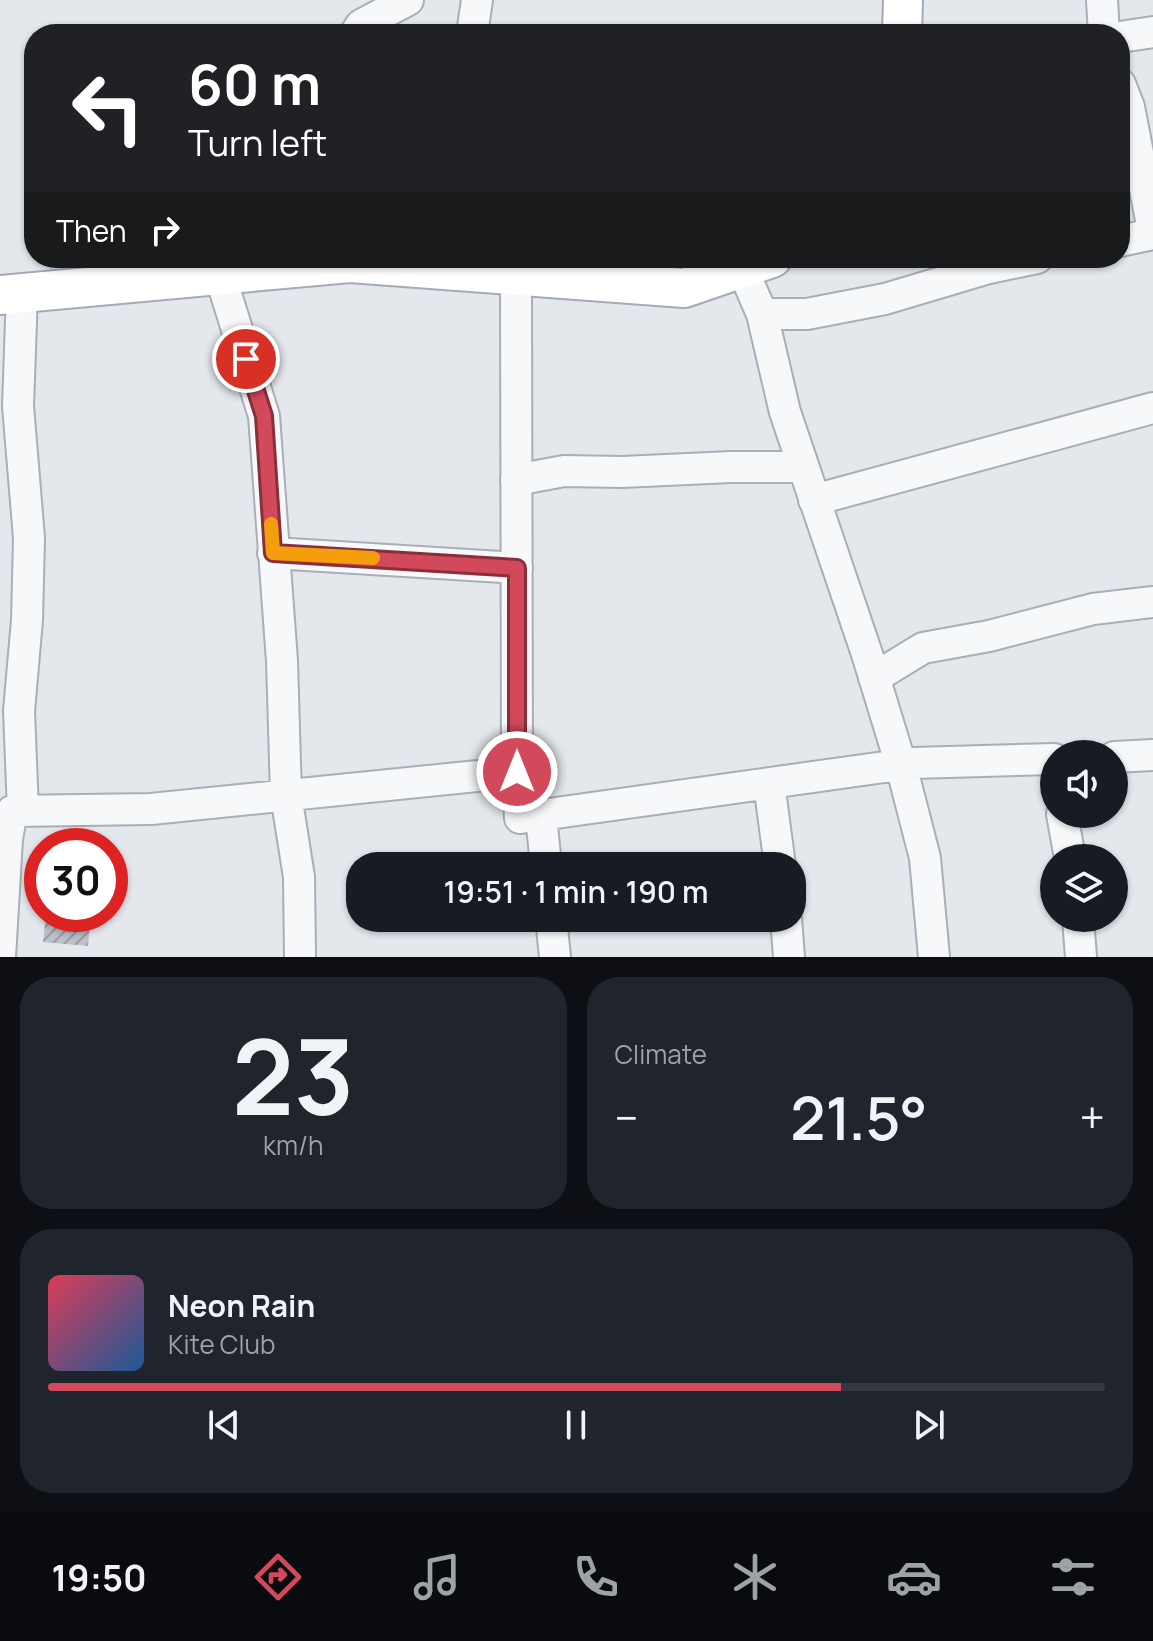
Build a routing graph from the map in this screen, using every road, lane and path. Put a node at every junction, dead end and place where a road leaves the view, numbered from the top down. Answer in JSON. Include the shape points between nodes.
{"nodes":[{"id":1,"x":408,"y":0,"type":"edge"},
{"id":2,"x":477,"y":0,"type":"edge"},
{"id":3,"x":903,"y":0,"type":"edge"},
{"id":4,"x":1102,"y":0,"type":"edge"},
{"id":5,"x":363,"y":24,"type":"edge"},
{"id":6,"x":473,"y":24,"type":"edge"},
{"id":7,"x":902,"y":24,"type":"edge"},
{"id":8,"x":1103,"y":24,"type":"edge"},
{"id":9,"x":1153,"y":32,"type":"edge"},
{"id":10,"x":1130,"y":35,"type":"edge"},
{"id":11,"x":1130,"y":112,"type":"edge"},
{"id":12,"x":1153,"y":232,"type":"edge"},
{"id":13,"x":1130,"y":238,"type":"edge"},
{"id":14,"x":260,"y":268,"type":"edge"},
{"id":15,"x":470,"y":268,"type":"edge"},
{"id":16,"x":742,"y":268,"type":"edge"},
{"id":17,"x":757,"y":268,"type":"edge"},
{"id":18,"x":989,"y":268,"type":"edge"},
{"id":19,"x":624,"y":271,"type":"edge"},
{"id":20,"x":220,"y":275,"type":"junction"},
{"id":21,"x":516,"y":275,"type":"junction"},
{"id":22,"x":11,"y":294,"type":"edge"},
{"id":23,"x":762,"y":314,"type":"junction"},
{"id":24,"x":1153,"y":408,"type":"edge"},
{"id":25,"x":803,"y":467,"type":"junction"},
{"id":26,"x":516,"y":480,"type":"junction"},
{"id":27,"x":814,"y":500,"type":"junction"},
{"id":28,"x":273,"y":553,"type":"junction"},
{"id":29,"x":517,"y":568,"type":"junction"},
{"id":30,"x":1153,"y":602,"type":"edge"},
{"id":31,"x":874,"y":678,"type":"junction"},
{"id":32,"x":1153,"y":755,"type":"edge"},
{"id":33,"x":1128,"y":756,"type":"edge"},
{"id":34,"x":1040,"y":761,"type":"edge"},
{"id":35,"x":901,"y":765,"type":"junction"},
{"id":36,"x":517,"y":772,"type":"junction"},
{"id":37,"x":769,"y":783,"type":"junction"},
{"id":38,"x":286,"y":795,"type":"junction"},
{"id":39,"x":23,"y":811,"type":"junction"},
{"id":40,"x":541,"y":815,"type":"junction"},
{"id":41,"x":4,"y":839,"type":"edge"},
{"id":42,"x":545,"y":852,"type":"edge"},
{"id":43,"x":778,"y":852,"type":"edge"},
{"id":44,"x":552,"y":932,"type":"edge"},
{"id":45,"x":787,"y":932,"type":"edge"},
{"id":46,"x":1079,"y":932,"type":"edge"},
{"id":47,"x":0,"y":957,"type":"edge"},
{"id":48,"x":300,"y":957,"type":"edge"},
{"id":49,"x":555,"y":957,"type":"edge"},
{"id":50,"x":789,"y":957,"type":"edge"},
{"id":51,"x":934,"y":957,"type":"edge"},
{"id":52,"x":1081,"y":957,"type":"edge"}],
"edges":[{"from":1,"to":5,"type":"street"},
{"from":2,"to":6,"type":"street"},
{"from":3,"to":7,"type":"main road"},
{"from":4,"to":8,"type":"street"},
{"from":9,"to":10,"type":"street"},
{"from":11,"to":12,"type":"street"},
{"from":12,"to":13,"type":"street"},
{"from":14,"to":20,"type":"main road"},
{"from":15,"to":21,"type":"main road"},
{"from":16,"to":19,"type":"main road","via":[[684,288]]},
{"from":17,"to":23,"type":"street"},
{"from":18,"to":23,"type":"street","via":[[885,299],[807,314]]},
{"from":19,"to":21,"type":"main road"},
{"from":20,"to":22,"type":"main road"},
{"from":20,"to":28,"type":"street","via":[[264,416]]},
{"from":21,"to":26,"type":"street"},
{"from":22,"to":39,"type":"street","via":[[29,538],[19,711]]},
{"from":23,"to":25,"type":"street"},
{"from":24,"to":27,"type":"street"},
{"from":25,"to":26,"type":"street","via":[[564,471]]},
{"from":25,"to":27,"type":"street"},
{"from":26,"to":29,"type":"street"},
{"from":27,"to":31,"type":"street"},
{"from":28,"to":29,"type":"street"},
{"from":28,"to":38,"type":"street"},
{"from":29,"to":36,"type":"street"},
{"from":30,"to":31,"type":"street","via":[[1093,609],[923,648]]},
{"from":31,"to":35,"type":"street"},
{"from":32,"to":33,"type":"street"},
{"from":34,"to":35,"type":"street"},
{"from":35,"to":37,"type":"street"},
{"from":35,"to":51,"type":"street","via":[[925,858]]},
{"from":36,"to":38,"type":"street"},
{"from":36,"to":40,"type":"street","via":[[520,818]]},
{"from":37,"to":40,"type":"street"},
{"from":37,"to":43,"type":"street"},
{"from":38,"to":39,"type":"street","via":[[151,809]]},
{"from":38,"to":48,"type":"street","via":[[299,877]]},
{"from":39,"to":41,"type":"street","via":[[12,811]]},
{"from":40,"to":42,"type":"street"},
{"from":41,"to":47,"type":"street"},
{"from":44,"to":49,"type":"street"},
{"from":45,"to":50,"type":"street"},
{"from":46,"to":52,"type":"street"}]}
